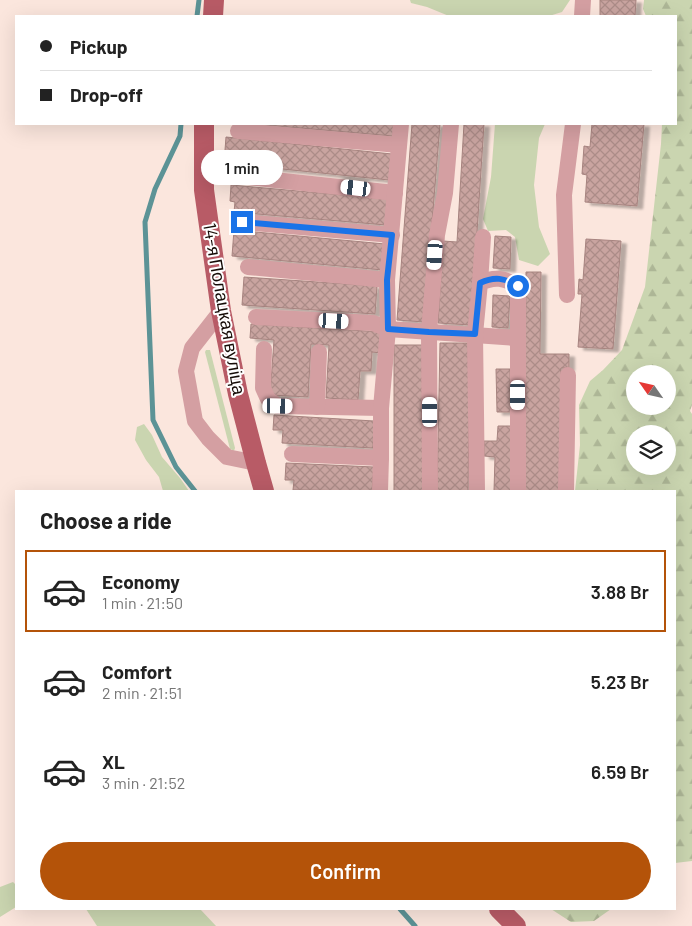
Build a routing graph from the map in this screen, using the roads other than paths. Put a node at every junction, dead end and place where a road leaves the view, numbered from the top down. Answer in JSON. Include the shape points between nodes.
{"nodes":[{"id":1,"x":214,"y":0,"type":"edge"},
{"id":2,"x":583,"y":0,"type":"edge"},
{"id":3,"x":212,"y":15,"type":"edge"},
{"id":4,"x":582,"y":15,"type":"edge"},
{"id":5,"x":204,"y":125,"type":"edge"},
{"id":6,"x":401,"y":125,"type":"edge"},
{"id":7,"x":450,"y":125,"type":"edge"},
{"id":8,"x":573,"y":125,"type":"edge"},
{"id":9,"x":238,"y":131,"type":"dead end"},
{"id":10,"x":399,"y":145,"type":"junction"},
{"id":11,"x":238,"y":176,"type":"dead end"},
{"id":12,"x":395,"y":193,"type":"junction"},
{"id":13,"x":242,"y":222,"type":"dead end"},
{"id":14,"x":392,"y":235,"type":"junction"},
{"id":15,"x":483,"y":237,"type":"dead end"},
{"id":16,"x":248,"y":267,"type":"dead end"},
{"id":17,"x":387,"y":280,"type":"junction"},
{"id":18,"x":480,"y":283,"type":"junction"},
{"id":19,"x":567,"y":295,"type":"dead end"},
{"id":20,"x":221,"y":311,"type":"junction"},
{"id":21,"x":256,"y":317,"type":"dead end"},
{"id":22,"x":388,"y":329,"type":"junction"},
{"id":23,"x":429,"y":332,"type":"junction"},
{"id":24,"x":475,"y":334,"type":"junction"},
{"id":25,"x":518,"y":338,"type":"junction"},
{"id":26,"x":264,"y":349,"type":"dead end"},
{"id":27,"x":319,"y":352,"type":"dead end"},
{"id":28,"x":568,"y":375,"type":"dead end"},
{"id":29,"x":317,"y":407,"type":"junction"},
{"id":30,"x":380,"y":408,"type":"junction"},
{"id":31,"x":292,"y":454,"type":"dead end"},
{"id":32,"x":381,"y":458,"type":"junction"},
{"id":33,"x":256,"y":463,"type":"junction"},
{"id":34,"x":264,"y":490,"type":"edge"},
{"id":35,"x":380,"y":490,"type":"edge"},
{"id":36,"x":430,"y":490,"type":"edge"},
{"id":37,"x":476,"y":490,"type":"edge"},
{"id":38,"x":518,"y":490,"type":"edge"},
{"id":39,"x":566,"y":490,"type":"edge"},
{"id":40,"x":500,"y":910,"type":"edge"},
{"id":41,"x":516,"y":926,"type":"edge"}],
"edges":[{"from":1,"to":3,"type":"main road"},
{"from":2,"to":4,"type":"street"},
{"from":5,"to":20,"type":"main road","name":"14-я Полацкая вуліца","via":[[204,190]]},
{"from":6,"to":10,"type":"street"},
{"from":7,"to":23,"type":"street"},
{"from":8,"to":19,"type":"street","via":[[564,195]]},
{"from":9,"to":10,"type":"street"},
{"from":10,"to":12,"type":"street"},
{"from":11,"to":12,"type":"street"},
{"from":12,"to":14,"type":"street"},
{"from":13,"to":14,"type":"street"},
{"from":14,"to":17,"type":"street"},
{"from":15,"to":18,"type":"street"},
{"from":16,"to":17,"type":"street"},
{"from":17,"to":22,"type":"street"},
{"from":18,"to":24,"type":"street"},
{"from":18,"to":25,"type":"street","via":[[490,278],[507,280],[518,286]]},
{"from":20,"to":33,"type":"main road","name":"14-я Полацкая вуліца"},
{"from":20,"to":33,"type":"street","via":[[192,348],[186,371],[196,421],[226,457]]},
{"from":21,"to":22,"type":"street","via":[[373,323]]},
{"from":22,"to":23,"type":"street"},
{"from":22,"to":30,"type":"street"},
{"from":23,"to":24,"type":"street"},
{"from":23,"to":36,"type":"street"},
{"from":24,"to":25,"type":"street"},
{"from":24,"to":37,"type":"street"},
{"from":25,"to":38,"type":"street"},
{"from":26,"to":29,"type":"street","via":[[263,388],[268,400],[278,406]]},
{"from":27,"to":29,"type":"street"},
{"from":28,"to":39,"type":"street"},
{"from":29,"to":30,"type":"street"},
{"from":30,"to":32,"type":"street"},
{"from":31,"to":32,"type":"street"},
{"from":32,"to":35,"type":"street"},
{"from":33,"to":34,"type":"main road","name":"14-я Полацкая вуліца"},
{"from":40,"to":41,"type":"main road"}]}
